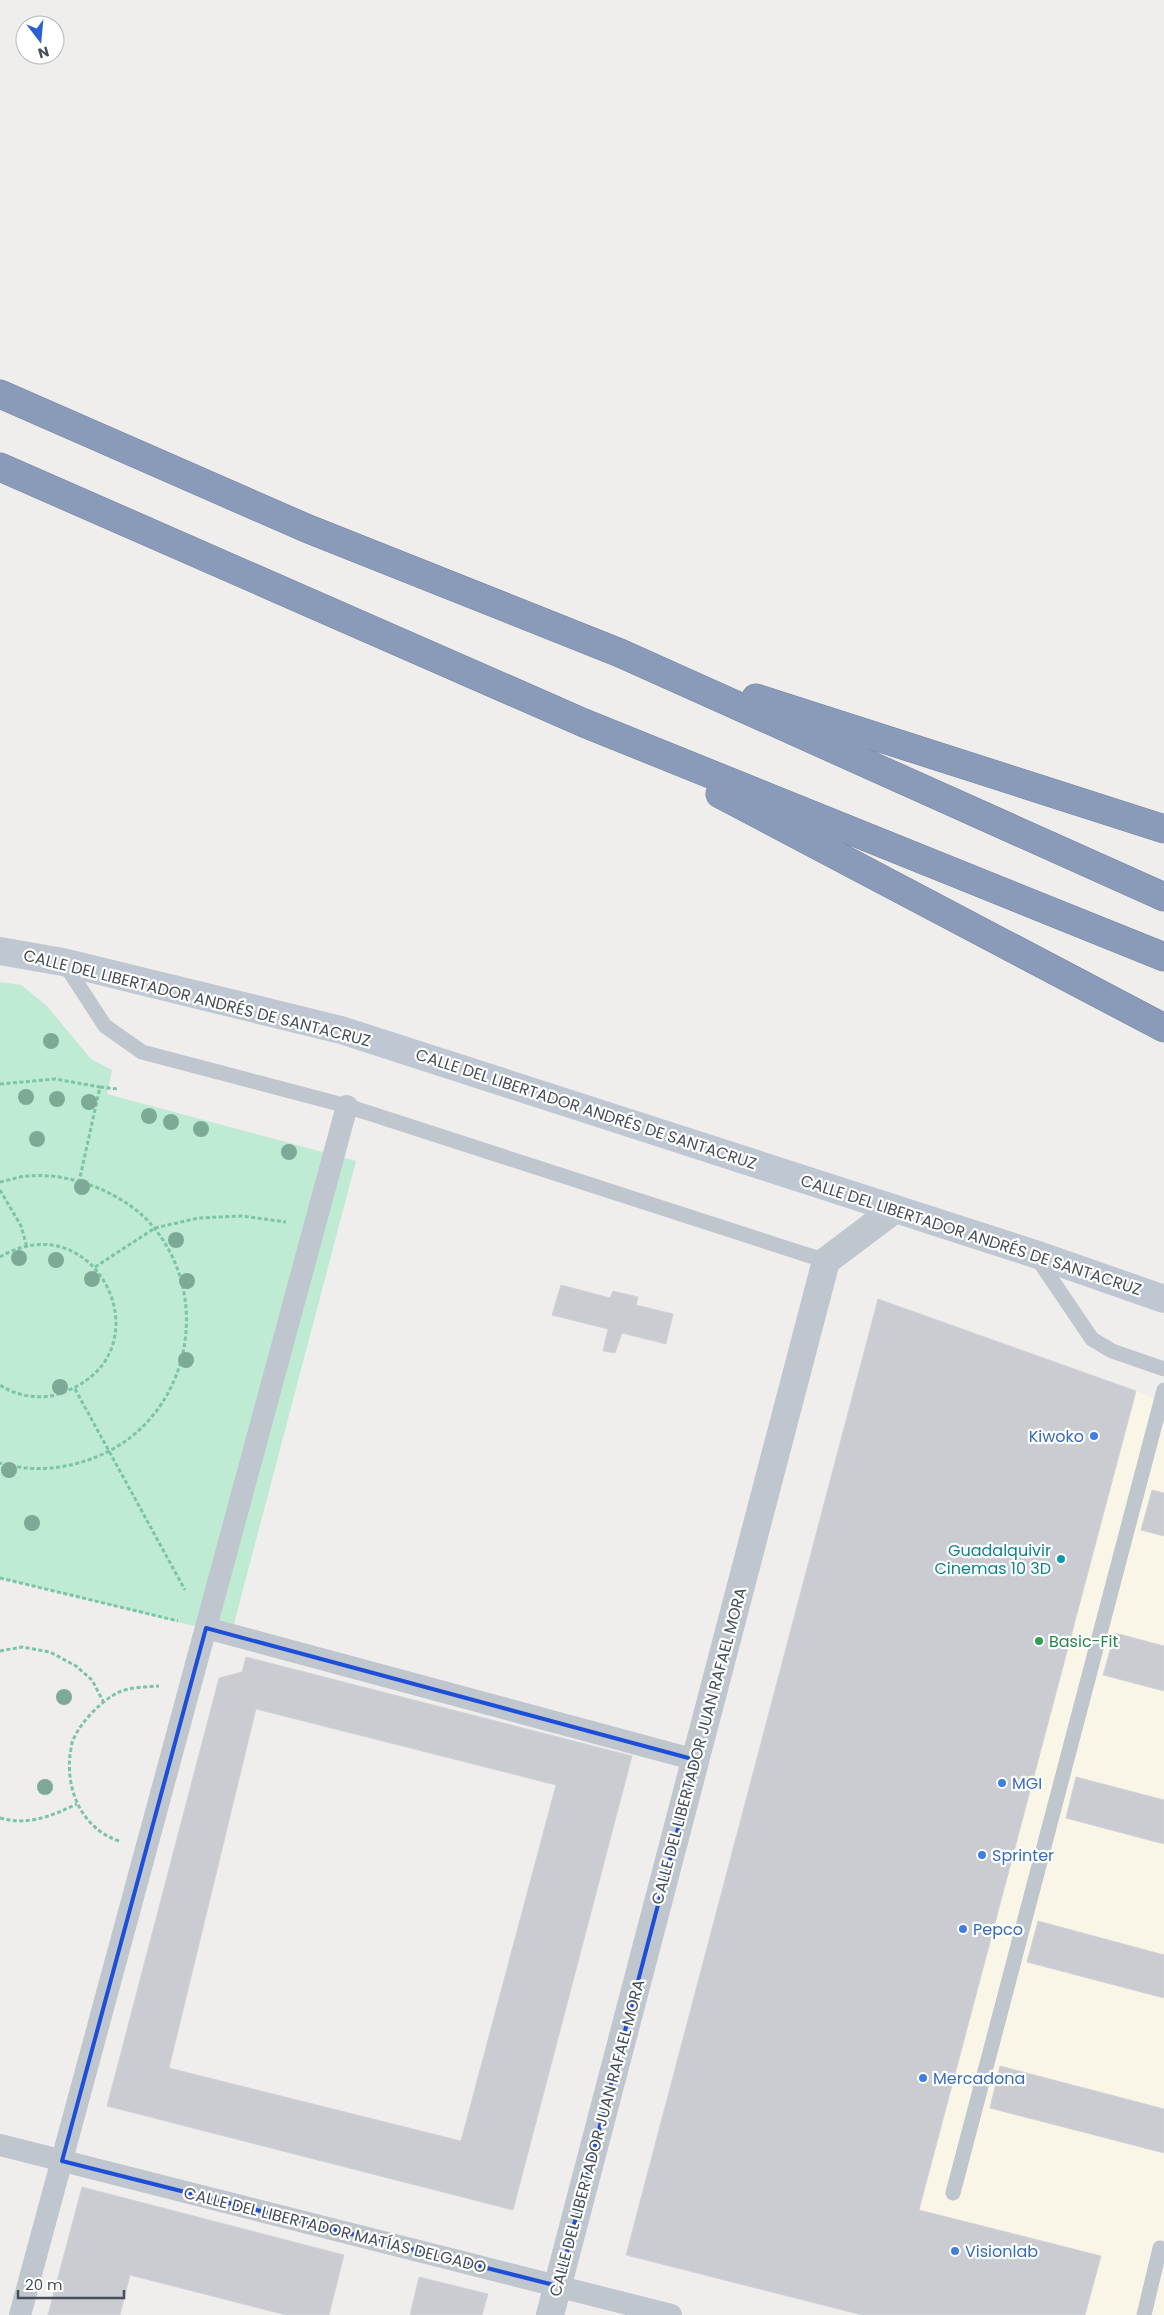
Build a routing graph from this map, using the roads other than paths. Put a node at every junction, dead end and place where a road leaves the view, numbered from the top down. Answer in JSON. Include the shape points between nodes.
{"nodes":[{"id":1,"x":0,"y":394,"type":"edge"},
{"id":2,"x":0,"y":467,"type":"edge"},
{"id":3,"x":620,"y":653,"type":"junction"},
{"id":4,"x":584,"y":723,"type":"junction"},
{"id":5,"x":1164,"y":829,"type":"edge"},
{"id":6,"x":1164,"y":897,"type":"edge"},
{"id":7,"x":0,"y":951,"type":"edge"},
{"id":8,"x":1164,"y":957,"type":"edge"},
{"id":9,"x":63,"y":962,"type":"junction"},
{"id":10,"x":1164,"y":1028,"type":"edge"},
{"id":11,"x":347,"y":1106,"type":"junction"},
{"id":12,"x":896,"y":1209,"type":"junction"},
{"id":13,"x":1035,"y":1254,"type":"junction"},
{"id":14,"x":826,"y":1260,"type":"junction"},
{"id":15,"x":1164,"y":1299,"type":"edge"},
{"id":16,"x":1164,"y":1369,"type":"edge"},
{"id":17,"x":1164,"y":1390,"type":"edge"},
{"id":18,"x":206,"y":1628,"type":"junction"},
{"id":19,"x":696,"y":1760,"type":"junction"},
{"id":20,"x":0,"y":2146,"type":"edge"},
{"id":21,"x":62,"y":2161,"type":"junction"},
{"id":22,"x":953,"y":2192,"type":"dead end"},
{"id":23,"x":1160,"y":2248,"type":"dead end"},
{"id":24,"x":558,"y":2286,"type":"junction"},
{"id":25,"x":20,"y":2315,"type":"edge"},
{"id":26,"x":550,"y":2315,"type":"edge"},
{"id":27,"x":671,"y":2315,"type":"edge"},
{"id":28,"x":1144,"y":2315,"type":"edge"}],
"edges":[{"from":1,"to":3,"type":"highway","via":[[306,528]]},
{"from":2,"to":4,"type":"highway"},
{"from":3,"to":5,"type":"highway"},
{"from":3,"to":6,"type":"highway"},
{"from":4,"to":8,"type":"highway"},
{"from":4,"to":10,"type":"highway"},
{"from":7,"to":9,"type":"main road","name":"CALLE DEL LIBERTADOR ANDRÉS DE SANTACRUZ"},
{"from":9,"to":11,"type":"lane","via":[[105,1026],[142,1052]]},
{"from":9,"to":12,"type":"main road","name":"CALLE DEL LIBERTADOR ANDRÉS DE SANTACRUZ","via":[[341,1030]]},
{"from":11,"to":14,"type":"lane"},
{"from":11,"to":18,"type":"street"},
{"from":12,"to":13,"type":"main road","name":"CALLE DEL LIBERTADOR ANDRÉS DE SANTACRUZ"},
{"from":12,"to":14,"type":"street"},
{"from":13,"to":15,"type":"main road","name":"CALLE DEL LIBERTADOR ANDRÉS DE SANTACRUZ"},
{"from":13,"to":16,"type":"lane","via":[[1092,1339],[1112,1351]]},
{"from":14,"to":19,"type":"street","name":"CALLE DEL LIBERTADOR JUAN RAFAEL MORA"},
{"from":17,"to":22,"type":"lane"},
{"from":18,"to":19,"type":"street"},
{"from":18,"to":21,"type":"street"},
{"from":19,"to":24,"type":"street","name":"CALLE DEL LIBERTADOR JUAN RAFAEL MORA"},
{"from":20,"to":21,"type":"street","name":"CALLE DEL LIBERTADOR MATÍAS DELGADO"},
{"from":21,"to":24,"type":"street","name":"CALLE DEL LIBERTADOR MATÍAS DELGADO"},
{"from":21,"to":25,"type":"street"},
{"from":23,"to":28,"type":"lane"},
{"from":24,"to":26,"type":"street","name":"CALLE DEL LIBERTADOR JUAN RAFAEL MORA"},
{"from":24,"to":27,"type":"street","name":"CALLE DEL LIBERTADOR MATÍAS DELGADO"}]}
